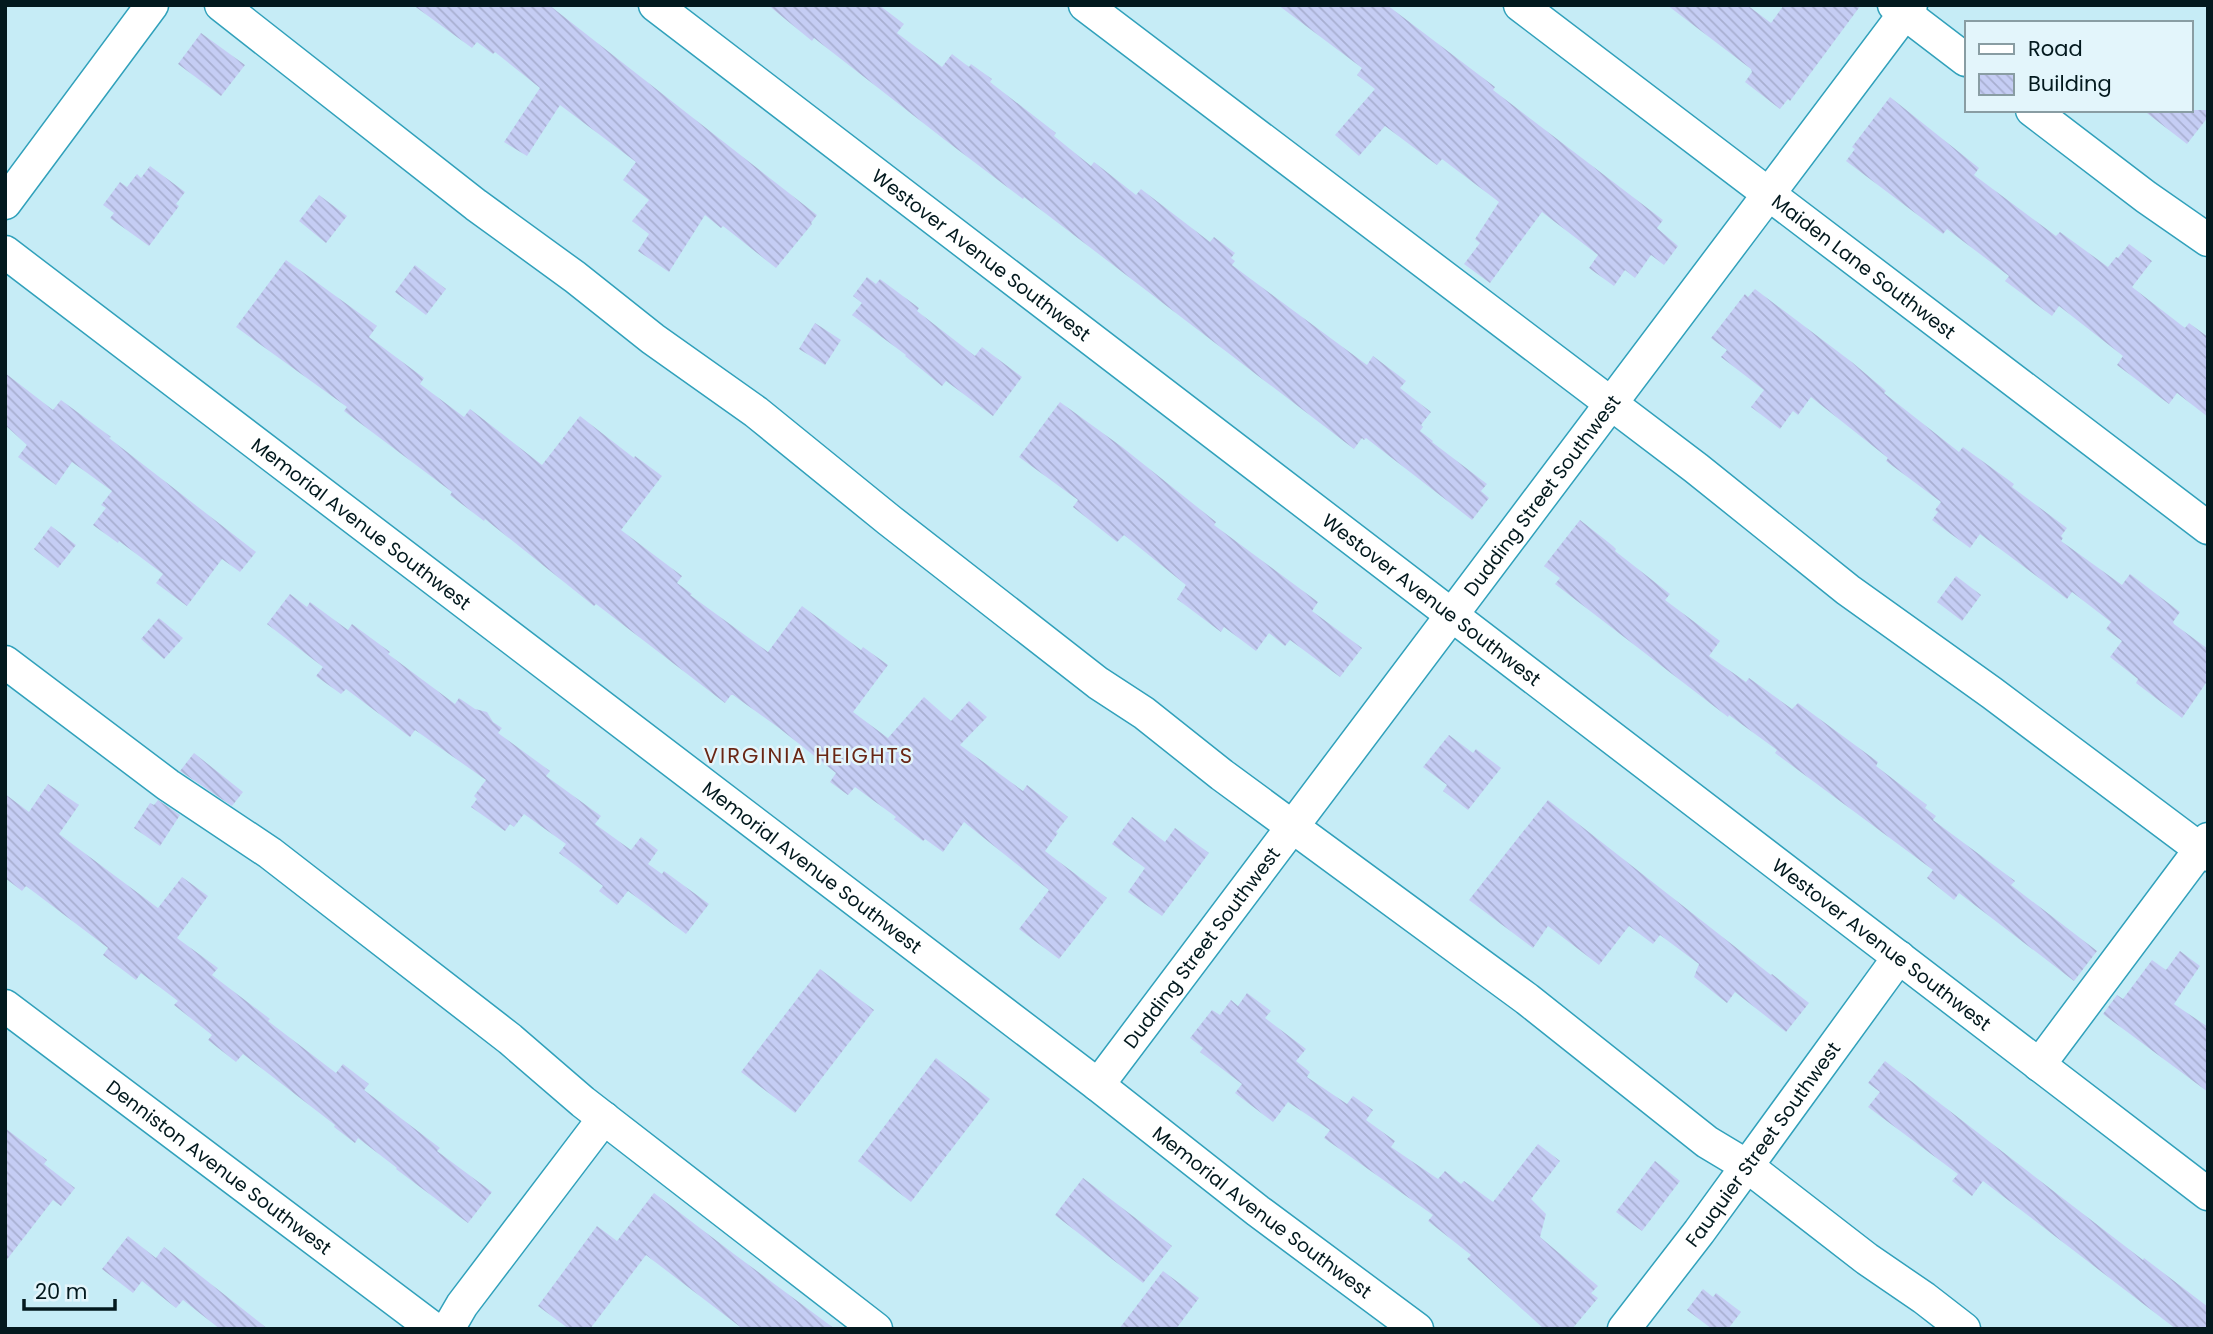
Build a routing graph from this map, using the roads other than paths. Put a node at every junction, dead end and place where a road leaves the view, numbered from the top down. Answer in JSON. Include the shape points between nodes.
{"nodes":[{"id":1,"x":152,"y":5,"type":"edge"},
{"id":2,"x":221,"y":5,"type":"edge"},
{"id":3,"x":655,"y":5,"type":"edge"},
{"id":4,"x":1085,"y":5,"type":"edge"},
{"id":5,"x":1520,"y":5,"type":"edge"},
{"id":6,"x":1903,"y":8,"type":"edge"},
{"id":7,"x":1965,"y":59,"type":"edge"},
{"id":8,"x":2035,"y":112,"type":"edge"},
{"id":9,"x":1768,"y":194,"type":"junction"},
{"id":10,"x":5,"y":204,"type":"edge"},
{"id":11,"x":2208,"y":240,"type":"edge"},
{"id":12,"x":5,"y":252,"type":"edge"},
{"id":13,"x":1611,"y":404,"type":"junction"},
{"id":14,"x":2208,"y":528,"type":"edge"},
{"id":15,"x":1453,"y":615,"type":"junction"},
{"id":16,"x":5,"y":662,"type":"edge"},
{"id":17,"x":1293,"y":826,"type":"junction"},
{"id":18,"x":2205,"y":848,"type":"edge"},
{"id":19,"x":1899,"y":957,"type":"junction"},
{"id":20,"x":5,"y":1006,"type":"edge"},
{"id":21,"x":2039,"y":1065,"type":"junction"},
{"id":22,"x":1098,"y":1085,"type":"junction"},
{"id":23,"x":604,"y":1118,"type":"junction"},
{"id":24,"x":1747,"y":1166,"type":"junction"},
{"id":25,"x":2208,"y":1194,"type":"edge"},
{"id":26,"x":433,"y":1329,"type":"edge"},
{"id":27,"x":448,"y":1329,"type":"edge"},
{"id":28,"x":876,"y":1329,"type":"edge"},
{"id":29,"x":1418,"y":1329,"type":"edge"},
{"id":30,"x":1624,"y":1329,"type":"edge"},
{"id":31,"x":1964,"y":1329,"type":"edge"}],
"edges":[{"from":1,"to":10,"type":"street"},
{"from":2,"to":17,"type":"street","via":[[475,205],[756,412],[1098,683]]},
{"from":3,"to":15,"type":"street","name":"Westover Avenue Southwest"},
{"from":4,"to":13,"type":"street"},
{"from":5,"to":9,"type":"street","name":"Maiden Lane Southwest"},
{"from":6,"to":7,"type":"street"},
{"from":6,"to":9,"type":"street","name":"Dudding Street Southwest"},
{"from":8,"to":11,"type":"street"},
{"from":9,"to":13,"type":"street","name":"Dudding Street Southwest"},
{"from":9,"to":14,"type":"street","name":"Maiden Lane Southwest"},
{"from":12,"to":22,"type":"street","name":"Memorial Avenue Southwest"},
{"from":13,"to":15,"type":"street","name":"Dudding Street Southwest"},
{"from":13,"to":18,"type":"street","via":[[1848,590]]},
{"from":15,"to":17,"type":"street","name":"Dudding Street Southwest"},
{"from":15,"to":19,"type":"street","name":"Westover Avenue Southwest"},
{"from":16,"to":23,"type":"street","via":[[169,785],[270,853]]},
{"from":17,"to":22,"type":"street","name":"Dudding Street Southwest"},
{"from":17,"to":24,"type":"street","via":[[1527,999],[1707,1142]]},
{"from":18,"to":21,"type":"street"},
{"from":19,"to":21,"type":"street","name":"Westover Avenue Southwest"},
{"from":19,"to":24,"type":"street","name":"Fauquier Street Southwest"},
{"from":20,"to":26,"type":"street","name":"Denniston Avenue Southwest"},
{"from":21,"to":25,"type":"street","name":"Westover Avenue Southwest"},
{"from":22,"to":29,"type":"street","name":"Memorial Avenue Southwest"},
{"from":23,"to":27,"type":"street"},
{"from":23,"to":28,"type":"street"},
{"from":24,"to":30,"type":"street","name":"Fauquier Street Southwest"},
{"from":24,"to":31,"type":"street"}]}
